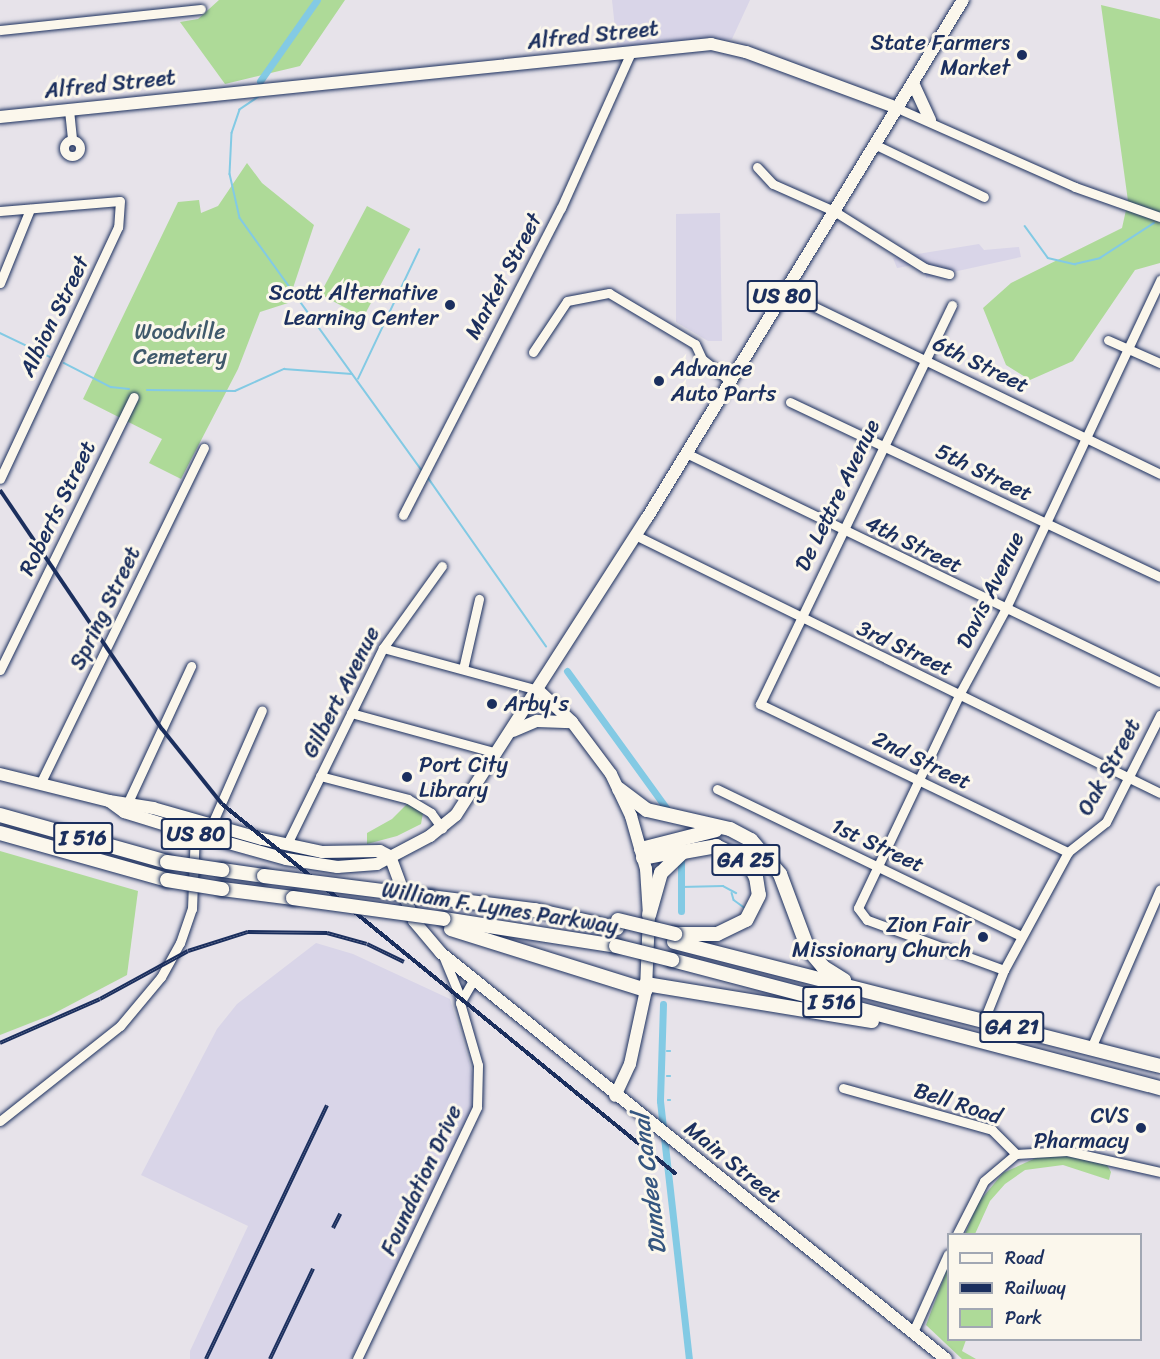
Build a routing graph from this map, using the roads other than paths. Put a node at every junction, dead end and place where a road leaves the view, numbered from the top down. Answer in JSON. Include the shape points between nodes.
{"nodes":[{"id":1,"x":963,"y":0,"type":"edge"},
{"id":2,"x":201,"y":9,"type":"dead end"},
{"id":3,"x":0,"y":30,"type":"edge"},
{"id":4,"x":631,"y":51,"type":"junction"},
{"id":5,"x":913,"y":83,"type":"junction"},
{"id":6,"x":897,"y":108,"type":"junction"},
{"id":7,"x":69,"y":110,"type":"junction"},
{"id":8,"x":0,"y":117,"type":"edge"},
{"id":9,"x":930,"y":120,"type":"junction"},
{"id":10,"x":72,"y":140,"type":"dead end"},
{"id":11,"x":874,"y":144,"type":"junction"},
{"id":12,"x":757,"y":167,"type":"dead end"},
{"id":13,"x":984,"y":197,"type":"dead end"},
{"id":14,"x":30,"y":209,"type":"junction"},
{"id":15,"x":834,"y":211,"type":"junction"},
{"id":16,"x":0,"y":212,"type":"edge"},
{"id":17,"x":1160,"y":217,"type":"edge"},
{"id":18,"x":949,"y":274,"type":"dead end"},
{"id":19,"x":1160,"y":281,"type":"edge"},
{"id":20,"x":0,"y":283,"type":"edge"},
{"id":21,"x":784,"y":292,"type":"junction"},
{"id":22,"x":952,"y":305,"type":"dead end"},
{"id":23,"x":1108,"y":340,"type":"dead end"},
{"id":24,"x":1127,"y":348,"type":"junction"},
{"id":25,"x":533,"y":352,"type":"dead end"},
{"id":26,"x":925,"y":358,"type":"junction"},
{"id":27,"x":1160,"y":363,"type":"edge"},
{"id":28,"x":730,"y":381,"type":"junction"},
{"id":29,"x":134,"y":397,"type":"dead end"},
{"id":30,"x":790,"y":402,"type":"dead end"},
{"id":31,"x":1087,"y":437,"type":"junction"},
{"id":32,"x":884,"y":446,"type":"junction"},
{"id":33,"x":204,"y":448,"type":"dead end"},
{"id":34,"x":686,"y":453,"type":"junction"},
{"id":35,"x":1160,"y":474,"type":"edge"},
{"id":36,"x":0,"y":479,"type":"edge"},
{"id":37,"x":403,"y":515,"type":"dead end"},
{"id":38,"x":1044,"y":524,"type":"junction"},
{"id":39,"x":840,"y":531,"type":"junction"},
{"id":40,"x":635,"y":535,"type":"junction"},
{"id":41,"x":442,"y":566,"type":"dead end"},
{"id":42,"x":1160,"y":577,"type":"edge"},
{"id":43,"x":479,"y":599,"type":"dead end"},
{"id":44,"x":1005,"y":610,"type":"junction"},
{"id":45,"x":799,"y":619,"type":"junction"},
{"id":46,"x":383,"y":648,"type":"junction"},
{"id":47,"x":192,"y":666,"type":"dead end"},
{"id":48,"x":463,"y":669,"type":"junction"},
{"id":49,"x":0,"y":670,"type":"edge"},
{"id":50,"x":1160,"y":682,"type":"edge"},
{"id":51,"x":538,"y":690,"type":"junction"},
{"id":52,"x":959,"y":695,"type":"junction"},
{"id":53,"x":759,"y":704,"type":"joint"},
{"id":54,"x":262,"y":710,"type":"dead end"},
{"id":55,"x":351,"y":713,"type":"junction"},
{"id":56,"x":1160,"y":715,"type":"edge"},
{"id":57,"x":572,"y":722,"type":"junction"},
{"id":58,"x":512,"y":732,"type":"junction"},
{"id":59,"x":497,"y":753,"type":"junction"},
{"id":60,"x":0,"y":774,"type":"edge"},
{"id":61,"x":320,"y":776,"type":"junction"},
{"id":62,"x":1132,"y":777,"type":"junction"},
{"id":63,"x":921,"y":781,"type":"junction"},
{"id":64,"x":40,"y":784,"type":"junction"},
{"id":65,"x":619,"y":789,"type":"junction"},
{"id":66,"x":717,"y":789,"type":"dead end"},
{"id":67,"x":1160,"y":793,"type":"edge"},
{"id":68,"x":109,"y":801,"type":"junction"},
{"id":69,"x":128,"y":802,"type":"junction"},
{"id":70,"x":0,"y":815,"type":"edge"},
{"id":71,"x":194,"y":819,"type":"junction"},
{"id":72,"x":212,"y":824,"type":"junction"},
{"id":73,"x":442,"y":828,"type":"junction"},
{"id":74,"x":730,"y":829,"type":"junction"},
{"id":75,"x":0,"y":833,"type":"edge"},
{"id":76,"x":195,"y":834,"type":"junction"},
{"id":77,"x":287,"y":844,"type":"junction"},
{"id":78,"x":695,"y":848,"type":"junction"},
{"id":79,"x":1068,"y":852,"type":"junction"},
{"id":80,"x":642,"y":854,"type":"junction"},
{"id":81,"x":390,"y":856,"type":"junction"},
{"id":82,"x":362,"y":866,"type":"junction"},
{"id":83,"x":880,"y":868,"type":"junction"},
{"id":84,"x":401,"y":889,"type":"junction"},
{"id":85,"x":1160,"y":889,"type":"edge"},
{"id":86,"x":649,"y":915,"type":"junction"},
{"id":87,"x":448,"y":924,"type":"junction"},
{"id":88,"x":1021,"y":936,"type":"junction"},
{"id":89,"x":674,"y":938,"type":"junction"},
{"id":90,"x":441,"y":953,"type":"junction"},
{"id":91,"x":1004,"y":970,"type":"junction"},
{"id":92,"x":474,"y":979,"type":"junction"},
{"id":93,"x":646,"y":990,"type":"junction"},
{"id":94,"x":864,"y":990,"type":"junction"},
{"id":95,"x":461,"y":999,"type":"junction"},
{"id":96,"x":984,"y":1020,"type":"junction"},
{"id":97,"x":991,"y":1043,"type":"junction"},
{"id":98,"x":1091,"y":1048,"type":"junction"},
{"id":99,"x":1160,"y":1066,"type":"edge"},
{"id":100,"x":843,"y":1088,"type":"dead end"},
{"id":101,"x":1160,"y":1088,"type":"edge"},
{"id":102,"x":615,"y":1096,"type":"junction"},
{"id":103,"x":0,"y":1121,"type":"edge"},
{"id":104,"x":1016,"y":1154,"type":"junction"},
{"id":105,"x":1160,"y":1172,"type":"edge"},
{"id":106,"x":958,"y":1233,"type":"edge"},
{"id":107,"x":947,"y":1256,"type":"edge"},
{"id":108,"x":913,"y":1332,"type":"junction"},
{"id":109,"x":357,"y":1359,"type":"edge"},
{"id":110,"x":946,"y":1359,"type":"edge"}],
"edges":[{"from":1,"to":5,"type":"main road","number":"US 80"},
{"from":2,"to":3,"type":"street"},
{"from":4,"to":6,"type":"main road","name":"Alfred Street","via":[[711,44],[746,52]]},
{"from":4,"to":7,"type":"main road","name":"Alfred Street"},
{"from":4,"to":37,"type":"street","name":"Market Street","via":[[561,208]]},
{"from":5,"to":6,"type":"main road","number":"US 80"},
{"from":5,"to":9,"type":"main road"},
{"from":6,"to":9,"type":"street","name":"Alfred Street"},
{"from":6,"to":11,"type":"main road","number":"US 80"},
{"from":7,"to":8,"type":"main road","name":"Alfred Street"},
{"from":7,"to":10,"type":"street"},
{"from":9,"to":17,"type":"street","name":"Alfred Street","via":[[1075,187]]},
{"from":11,"to":13,"type":"street"},
{"from":11,"to":15,"type":"main road","number":"US 80"},
{"from":12,"to":15,"type":"street","via":[[773,184]]},
{"from":14,"to":16,"type":"street"},
{"from":14,"to":20,"type":"street"},
{"from":14,"to":36,"type":"street","name":"Albion Street","via":[[120,201],[118,227]]},
{"from":15,"to":18,"type":"street","via":[[925,268]]},
{"from":15,"to":21,"type":"main road","number":"US 80"},
{"from":19,"to":24,"type":"street","name":"Davis Avenue"},
{"from":21,"to":26,"type":"street","name":"6th Street"},
{"from":21,"to":28,"type":"main road","number":"US 80"},
{"from":22,"to":26,"type":"street","name":"De Lettre Avenue"},
{"from":23,"to":24,"type":"street"},
{"from":24,"to":27,"type":"street"},
{"from":24,"to":31,"type":"street","name":"Davis Avenue"},
{"from":25,"to":28,"type":"street","via":[[567,301],[609,293],[695,344],[702,359]]},
{"from":26,"to":31,"type":"street","name":"6th Street"},
{"from":26,"to":32,"type":"street","name":"De Lettre Avenue"},
{"from":28,"to":34,"type":"main road","number":"US 80"},
{"from":29,"to":49,"type":"street","name":"Roberts Street"},
{"from":30,"to":32,"type":"street","name":"5th Street"},
{"from":31,"to":35,"type":"street","name":"6th Street"},
{"from":31,"to":38,"type":"street","name":"Davis Avenue"},
{"from":32,"to":38,"type":"street","name":"5th Street"},
{"from":32,"to":39,"type":"street","name":"De Lettre Avenue"},
{"from":33,"to":64,"type":"street","name":"Spring Street"},
{"from":34,"to":39,"type":"street","name":"4th Street"},
{"from":34,"to":40,"type":"main road","number":"US 80"},
{"from":38,"to":42,"type":"street","name":"5th Street"},
{"from":38,"to":44,"type":"street","name":"Davis Avenue"},
{"from":39,"to":44,"type":"street","name":"4th Street"},
{"from":39,"to":45,"type":"street","name":"De Lettre Avenue"},
{"from":40,"to":45,"type":"street","name":"3rd Street"},
{"from":40,"to":51,"type":"main road","number":"US 80"},
{"from":41,"to":46,"type":"street","name":"Gilbert Avenue"},
{"from":43,"to":48,"type":"street"},
{"from":44,"to":50,"type":"street","name":"4th Street"},
{"from":44,"to":52,"type":"street","name":"Davis Avenue"},
{"from":45,"to":52,"type":"street","name":"3rd Street"},
{"from":45,"to":53,"type":"street","name":"De Lettre Avenue"},
{"from":46,"to":48,"type":"street"},
{"from":46,"to":55,"type":"street","name":"Gilbert Avenue"},
{"from":47,"to":69,"type":"street"},
{"from":48,"to":51,"type":"street"},
{"from":51,"to":57,"type":"main road"},
{"from":51,"to":58,"type":"main road","number":"US 80"},
{"from":52,"to":62,"type":"street","name":"3rd Street"},
{"from":52,"to":63,"type":"street","name":"Davis Avenue"},
{"from":53,"to":63,"type":"street","name":"2nd Street"},
{"from":54,"to":72,"type":"street"},
{"from":55,"to":59,"type":"street"},
{"from":55,"to":61,"type":"street","name":"Gilbert Avenue"},
{"from":56,"to":62,"type":"street","name":"Oak Street"},
{"from":57,"to":58,"type":"main road","via":[[537,721]]},
{"from":57,"to":65,"type":"main road"},
{"from":58,"to":59,"type":"main road","number":"US 80"},
{"from":59,"to":73,"type":"main road","number":"US 80","via":[[469,799]]},
{"from":60,"to":64,"type":"main road","number":"US 80"},
{"from":61,"to":73,"type":"street","via":[[408,799],[431,813]]},
{"from":61,"to":77,"type":"street","name":"Gilbert Avenue"},
{"from":62,"to":67,"type":"street","name":"3rd Street"},
{"from":62,"to":79,"type":"street","name":"Oak Street","via":[[1106,822]]},
{"from":63,"to":79,"type":"street","name":"2nd Street"},
{"from":63,"to":83,"type":"street","name":"Davis Avenue"},
{"from":64,"to":68,"type":"main road","number":"US 80"},
{"from":65,"to":74,"type":"highway","via":[[654,813]]},
{"from":65,"to":80,"type":"main road"},
{"from":66,"to":83,"type":"street","name":"1st Street"},
{"from":68,"to":69,"type":"main road","number":"US 80"},
{"from":68,"to":76,"type":"main road","number":"US 80","via":[[124,812]]},
{"from":69,"to":71,"type":"main road","number":"US 80"},
{"from":70,"to":89,"type":"highway","name":"William F. Lynes Parkway","number":"I 516","bridge":true,"via":[[167,862],[535,910]]},
{"from":71,"to":72,"type":"main road","number":"US 80"},
{"from":71,"to":76,"type":"street"},
{"from":72,"to":77,"type":"main road","number":"US 80"},
{"from":73,"to":81,"type":"main road","number":"US 80"},
{"from":74,"to":80,"type":"highway","via":[[694,833]]},
{"from":74,"to":94,"type":"highway","via":[[751,840],[775,866],[802,939],[815,958],[832,974]]},
{"from":75,"to":87,"type":"highway","name":"William F. Lynes Parkway","number":"I 516","bridge":true,"via":[[167,880]]},
{"from":76,"to":82,"type":"main road","number":"US 80","via":[[322,866]]},
{"from":76,"to":103,"type":"street","via":[[192,909],[180,943],[161,977],[120,1026]]},
{"from":77,"to":81,"type":"main road","number":"US 80","via":[[335,853],[380,851]]},
{"from":78,"to":80,"type":"highway"},
{"from":78,"to":86,"type":"highway","number":"GA 25","via":[[676,856],[661,873]]},
{"from":78,"to":89,"type":"highway","number":"GA 25","via":[[724,848],[747,861],[759,886],[757,903],[746,920],[730,929]]},
{"from":79,"to":88,"type":"street","name":"Oak Street"},
{"from":80,"to":86,"type":"main road"},
{"from":81,"to":82,"type":"main road","number":"US 80"},
{"from":81,"to":84,"type":"main road","name":"Main Street"},
{"from":82,"to":84,"type":"main road","via":[[385,873]]},
{"from":83,"to":88,"type":"street","name":"1st Street"},
{"from":83,"to":91,"type":"street","name":"Davis Avenue","via":[[858,908],[861,917]]},
{"from":84,"to":90,"type":"main road","name":"Main Street","via":[[414,921]]},
{"from":85,"to":98,"type":"street"},
{"from":86,"to":93,"type":"main road","number":"GA 25"},
{"from":87,"to":93,"type":"highway"},
{"from":87,"to":97,"type":"highway","name":"William F. Lynes Parkway","number":"I 516","bridge":true,"via":[[616,946]]},
{"from":88,"to":91,"type":"street","name":"Oak Street"},
{"from":89,"to":94,"type":"highway","name":"William F. Lynes Parkway","number":"I 516"},
{"from":90,"to":92,"type":"main road","name":"Main Street"},
{"from":90,"to":95,"type":"street","name":"Foundation Drive"},
{"from":91,"to":96,"type":"street","name":"Oak Street"},
{"from":92,"to":95,"type":"street"},
{"from":92,"to":102,"type":"main road","name":"Main Street"},
{"from":93,"to":97,"type":"highway","via":[[672,989],[809,1008]]},
{"from":93,"to":102,"type":"main road","number":"GA 25","via":[[630,1064]]},
{"from":94,"to":96,"type":"highway","number":"GA 21"},
{"from":95,"to":109,"type":"street","name":"Foundation Drive","via":[[477,1065],[477,1107]]},
{"from":96,"to":98,"type":"highway","number":"GA 21"},
{"from":97,"to":101,"type":"highway","number":"GA 21"},
{"from":98,"to":99,"type":"highway","number":"GA 21"},
{"from":100,"to":104,"type":"street","name":"Bell Road","via":[[992,1130]]},
{"from":102,"to":108,"type":"main road","name":"Main Street"},
{"from":104,"to":105,"type":"street","name":"Bell Road","via":[[1066,1151]]},
{"from":104,"to":106,"type":"street","via":[[984,1181]]},
{"from":107,"to":108,"type":"street"},
{"from":108,"to":110,"type":"main road","name":"Main Street"}]}
